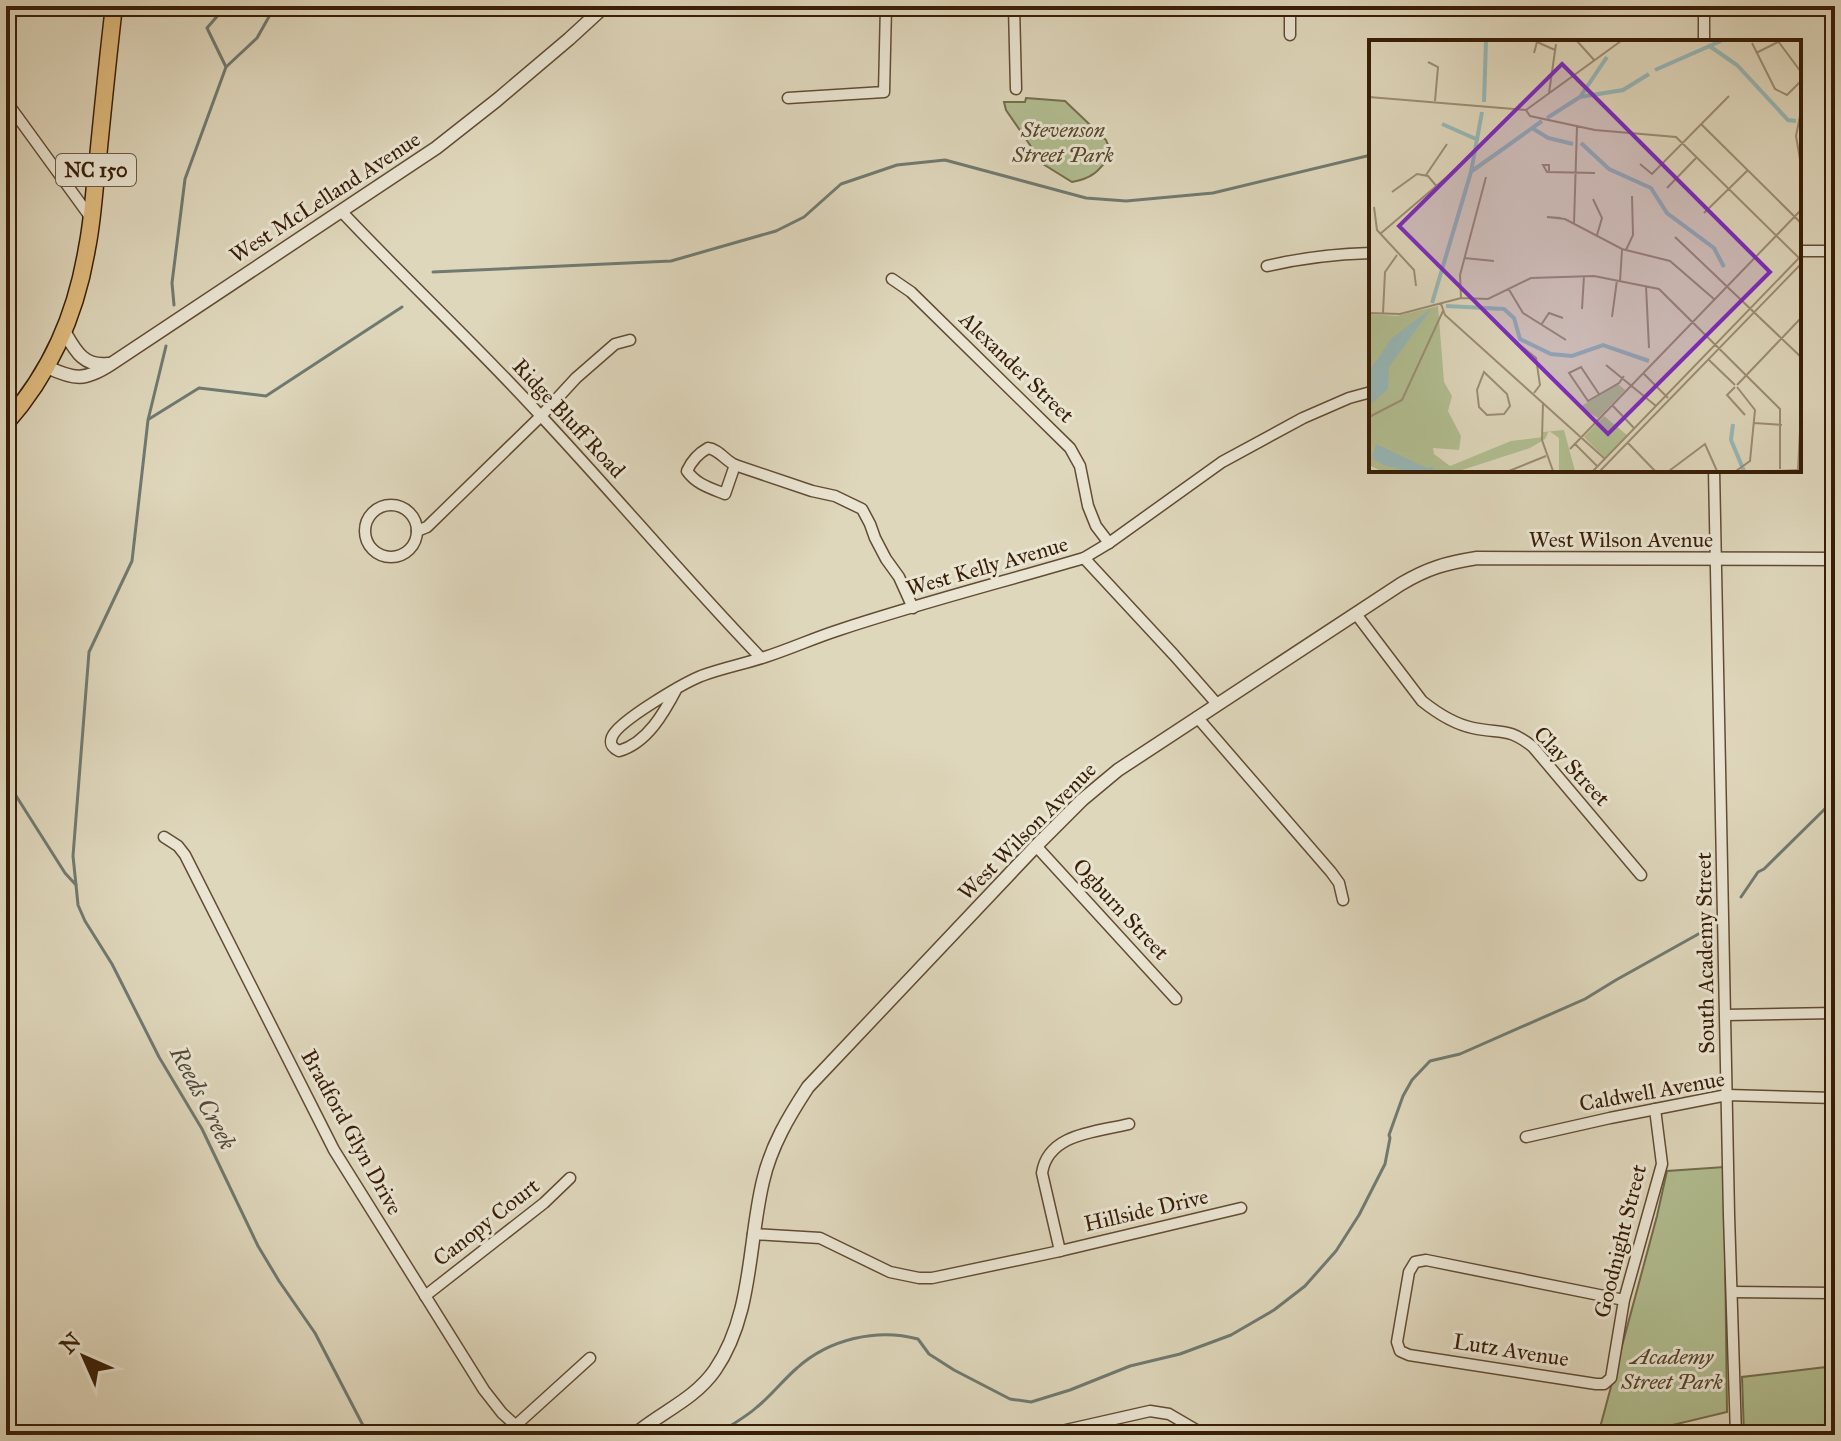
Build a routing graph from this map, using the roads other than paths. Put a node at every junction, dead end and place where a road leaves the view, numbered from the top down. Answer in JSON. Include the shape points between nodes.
{"nodes":[{"id":1,"x":114,"y":6,"type":"edge"},
{"id":2,"x":605,"y":6,"type":"edge"},
{"id":3,"x":886,"y":6,"type":"edge"},
{"id":4,"x":1014,"y":6,"type":"edge"},
{"id":5,"x":1290,"y":6,"type":"edge"},
{"id":6,"x":1704,"y":6,"type":"edge"},
{"id":7,"x":1290,"y":35,"type":"dead end"},
{"id":8,"x":1704,"y":40,"type":"edge"},
{"id":9,"x":1016,"y":89,"type":"dead end"},
{"id":10,"x":788,"y":98,"type":"dead end"},
{"id":11,"x":6,"y":101,"type":"edge"},
{"id":12,"x":341,"y":211,"type":"junction"},
{"id":13,"x":91,"y":218,"type":"junction"},
{"id":14,"x":1801,"y":251,"type":"edge"},
{"id":15,"x":1835,"y":251,"type":"edge"},
{"id":16,"x":1369,"y":253,"type":"edge"},
{"id":17,"x":1267,"y":266,"type":"dead end"},
{"id":18,"x":892,"y":279,"type":"dead end"},
{"id":19,"x":64,"y":331,"type":"junction"},
{"id":20,"x":630,"y":340,"type":"dead end"},
{"id":21,"x":111,"y":364,"type":"junction"},
{"id":22,"x":47,"y":367,"type":"junction"},
{"id":23,"x":1369,"y":393,"type":"edge"},
{"id":24,"x":541,"y":416,"type":"junction"},
{"id":25,"x":6,"y":423,"type":"edge"},
{"id":26,"x":735,"y":465,"type":"junction"},
{"id":27,"x":1714,"y":472,"type":"edge"},
{"id":28,"x":417,"y":531,"type":"junction"},
{"id":29,"x":1109,"y":543,"type":"junction"},
{"id":30,"x":1084,"y":558,"type":"junction"},
{"id":31,"x":1716,"y":559,"type":"junction"},
{"id":32,"x":1835,"y":559,"type":"edge"},
{"id":33,"x":913,"y":608,"type":"junction"},
{"id":34,"x":1356,"y":614,"type":"junction"},
{"id":35,"x":761,"y":658,"type":"junction"},
{"id":36,"x":677,"y":688,"type":"junction"},
{"id":37,"x":1217,"y":704,"type":"junction"},
{"id":38,"x":1197,"y":717,"type":"junction"},
{"id":39,"x":164,"y":837,"type":"dead end"},
{"id":40,"x":1036,"y":846,"type":"junction"},
{"id":41,"x":1641,"y":875,"type":"dead end"},
{"id":42,"x":1343,"y":900,"type":"dead end"},
{"id":43,"x":1176,"y":999,"type":"dead end"},
{"id":44,"x":1835,"y":1013,"type":"edge"},
{"id":45,"x":1726,"y":1015,"type":"junction"},
{"id":46,"x":1727,"y":1095,"type":"junction"},
{"id":47,"x":1835,"y":1098,"type":"edge"},
{"id":48,"x":1655,"y":1109,"type":"junction"},
{"id":49,"x":1129,"y":1124,"type":"dead end"},
{"id":50,"x":1526,"y":1137,"type":"dead end"},
{"id":51,"x":570,"y":1178,"type":"dead end"},
{"id":52,"x":1241,"y":1208,"type":"dead end"},
{"id":53,"x":753,"y":1234,"type":"junction"},
{"id":54,"x":1060,"y":1251,"type":"junction"},
{"id":55,"x":1732,"y":1292,"type":"junction"},
{"id":56,"x":1835,"y":1293,"type":"edge"},
{"id":57,"x":425,"y":1296,"type":"junction"},
{"id":58,"x":1624,"y":1300,"type":"junction"},
{"id":59,"x":590,"y":1358,"type":"dead end"},
{"id":60,"x":1607,"y":1381,"type":"joint"},
{"id":61,"x":515,"y":1426,"type":"junction"},
{"id":62,"x":1066,"y":1430,"type":"dead end"},
{"id":63,"x":526,"y":1435,"type":"edge"},
{"id":64,"x":634,"y":1435,"type":"edge"},
{"id":65,"x":1205,"y":1435,"type":"edge"},
{"id":66,"x":1736,"y":1435,"type":"edge"}],
"edges":[{"from":1,"to":13,"type":"main road","number":"NC 150"},
{"from":2,"to":12,"type":"street","name":"West McLelland Avenue","via":[[436,148]]},
{"from":3,"to":10,"type":"street","via":[[884,92]]},
{"from":4,"to":9,"type":"street"},
{"from":5,"to":7,"type":"street"},
{"from":6,"to":8,"type":"street"},
{"from":11,"to":13,"type":"street"},
{"from":12,"to":21,"type":"street","name":"West McLelland Avenue"},
{"from":12,"to":24,"type":"street","name":"Ridge Bluff Road"},
{"from":13,"to":19,"type":"main road","number":"NC 150"},
{"from":14,"to":15,"type":"street"},
{"from":16,"to":17,"type":"street"},
{"from":18,"to":29,"type":"street","name":"Alexander Street","via":[[1070,448],[1096,526]]},
{"from":19,"to":21,"type":"street","via":[[83,360]]},
{"from":19,"to":22,"type":"main road","number":"NC 150"},
{"from":20,"to":24,"type":"street","via":[[615,344]]},
{"from":21,"to":22,"type":"street","name":"West McLelland Avenue","via":[[86,377]]},
{"from":22,"to":25,"type":"main road","number":"NC 150"},
{"from":23,"to":29,"type":"street","name":"West Kelly Avenue","via":[[1303,418],[1222,462]]},
{"from":24,"to":28,"type":"street"},
{"from":24,"to":35,"type":"street","name":"Ridge Bluff Road"},
{"from":26,"to":26,"type":"street","via":[[725,494],[687,471],[708,448]]},
{"from":26,"to":33,"type":"street","via":[[862,509]]},
{"from":27,"to":31,"type":"street","name":"South Academy Street"},
{"from":28,"to":28,"type":"street","via":[[409,513],[391,505],[372,513],[365,532],[373,550],[391,557],[409,549]]},
{"from":29,"to":30,"type":"street","name":"West Kelly Avenue"},
{"from":30,"to":33,"type":"street","name":"West Kelly Avenue"},
{"from":30,"to":37,"type":"street"},
{"from":31,"to":32,"type":"street","name":"West Wilson Avenue"},
{"from":31,"to":34,"type":"street","name":"West Wilson Avenue","via":[[1477,558],[1423,571]]},
{"from":31,"to":45,"type":"street","name":"South Academy Street"},
{"from":33,"to":35,"type":"street","name":"West Kelly Avenue"},
{"from":34,"to":37,"type":"street","name":"West Wilson Avenue"},
{"from":34,"to":41,"type":"street","name":"Clay Street","via":[[1433,710],[1471,727],[1513,733],[1533,747]]},
{"from":35,"to":36,"type":"street","name":"West Kelly Avenue"},
{"from":36,"to":36,"type":"street","name":"West Kelly Avenue","via":[[620,728],[612,747],[619,751],[640,739]]},
{"from":37,"to":38,"type":"street","name":"West Wilson Avenue"},
{"from":38,"to":40,"type":"street","name":"West Wilson Avenue","via":[[1118,770]]},
{"from":38,"to":42,"type":"street","via":[[1331,872]]},
{"from":39,"to":57,"type":"street","name":"Bradford Glyn Drive","via":[[185,855],[334,1150]]},
{"from":40,"to":43,"type":"street","name":"Ogburn Street"},
{"from":40,"to":53,"type":"street","name":"West Wilson Avenue","via":[[808,1087],[771,1154]]},
{"from":44,"to":45,"type":"street"},
{"from":45,"to":46,"type":"street","name":"South Academy Street"},
{"from":46,"to":47,"type":"street","name":"Caldwell Avenue"},
{"from":46,"to":48,"type":"street","name":"Caldwell Avenue"},
{"from":46,"to":55,"type":"street","name":"South Academy Street"},
{"from":48,"to":50,"type":"street","name":"Caldwell Avenue"},
{"from":48,"to":58,"type":"street","name":"Goodnight Street","via":[[1662,1164]]},
{"from":49,"to":54,"type":"street","name":"Hillside Drive","via":[[1066,1139],[1044,1162]]},
{"from":51,"to":57,"type":"street","name":"Canopy Court"},
{"from":52,"to":54,"type":"street","name":"Hillside Drive"},
{"from":53,"to":54,"type":"street","name":"Hillside Drive","via":[[820,1238],[890,1272],[919,1278]]},
{"from":53,"to":64,"type":"street","name":"West Wilson Avenue","via":[[742,1306],[727,1349],[702,1386]]},
{"from":55,"to":56,"type":"street"},
{"from":55,"to":66,"type":"street","name":"South Academy Street"},
{"from":57,"to":61,"type":"street","name":"Bradford Glyn Drive","via":[[484,1390]]},
{"from":58,"to":60,"type":"street","name":"Goodnight Street"},
{"from":58,"to":60,"type":"street","name":"Lutz Avenue","via":[[1426,1260],[1415,1262],[1409,1272],[1400,1351],[1596,1384]]},
{"from":59,"to":61,"type":"street"},
{"from":61,"to":63,"type":"street","name":"Bradford Glyn Drive"},
{"from":62,"to":65,"type":"street","via":[[1150,1411],[1169,1414]]}]}
